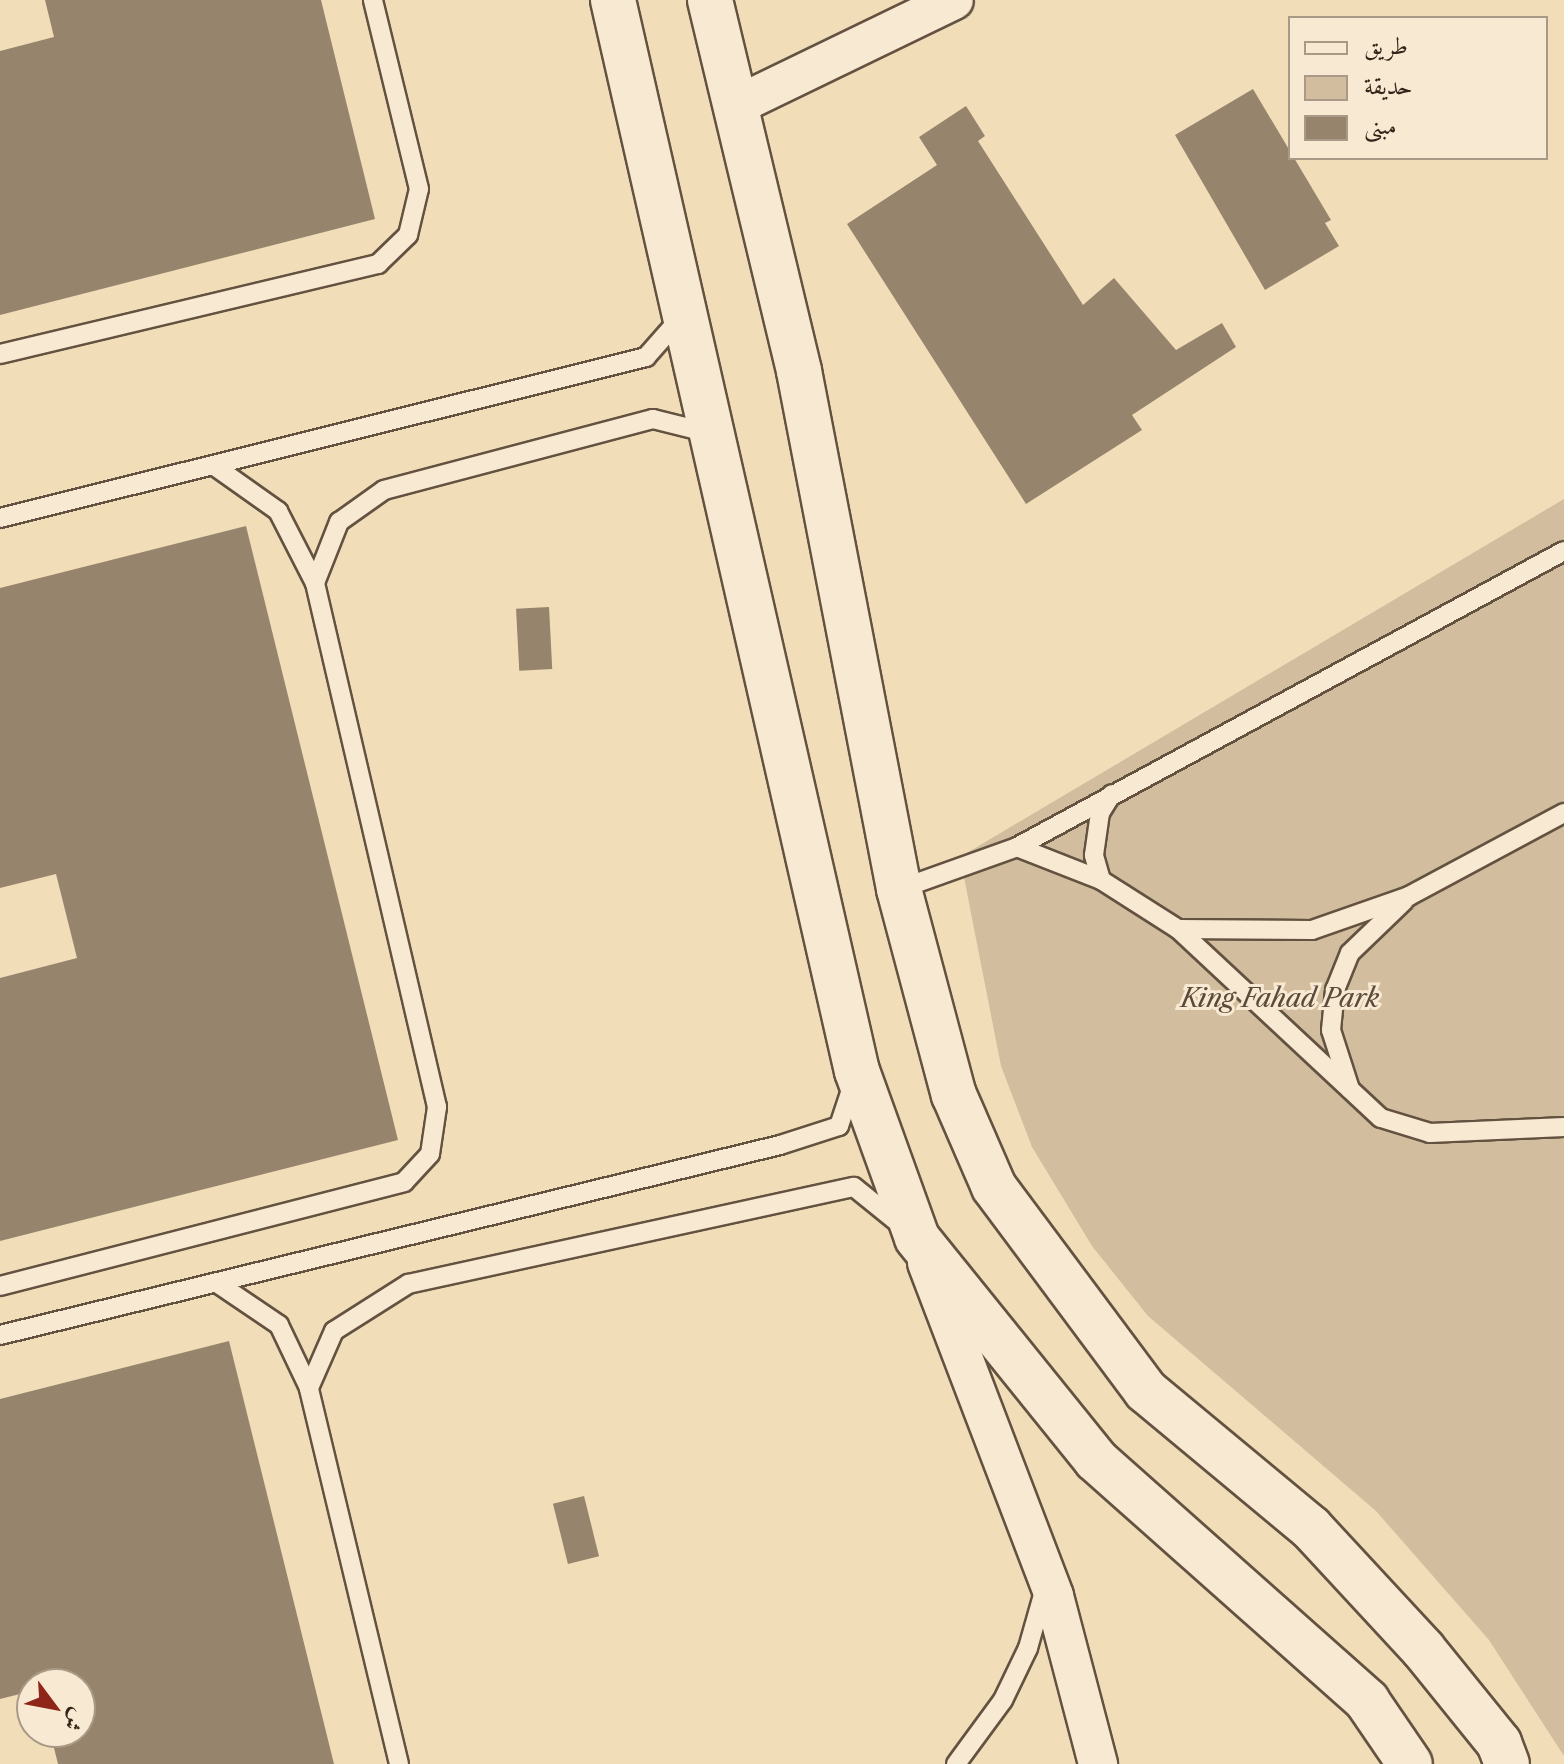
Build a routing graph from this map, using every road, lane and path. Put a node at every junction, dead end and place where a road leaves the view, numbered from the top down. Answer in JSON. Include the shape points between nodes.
{"nodes":[{"id":1,"x":373,"y":0,"type":"edge"},
{"id":2,"x":613,"y":0,"type":"edge"},
{"id":3,"x":710,"y":0,"type":"edge"},
{"id":4,"x":954,"y":0,"type":"edge"},
{"id":5,"x":735,"y":106,"type":"junction"},
{"id":6,"x":685,"y":313,"type":"junction"},
{"id":7,"x":0,"y":354,"type":"edge"},
{"id":8,"x":712,"y":434,"type":"junction"},
{"id":9,"x":213,"y":465,"type":"junction"},
{"id":10,"x":0,"y":518,"type":"edge"},
{"id":11,"x":1564,"y":551,"type":"edge"},
{"id":12,"x":315,"y":583,"type":"junction"},
{"id":13,"x":1113,"y":792,"type":"junction"},
{"id":14,"x":1564,"y":813,"type":"edge"},
{"id":15,"x":1017,"y":847,"type":"junction"},
{"id":16,"x":1101,"y":880,"type":"junction"},
{"id":17,"x":899,"y":889,"type":"junction"},
{"id":18,"x":1409,"y":896,"type":"junction"},
{"id":19,"x":1178,"y":929,"type":"junction"},
{"id":20,"x":857,"y":1071,"type":"junction"},
{"id":21,"x":1352,"y":1095,"type":"junction"},
{"id":22,"x":1564,"y":1127,"type":"edge"},
{"id":23,"x":917,"y":1238,"type":"junction"},
{"id":24,"x":217,"y":1283,"type":"junction"},
{"id":25,"x":0,"y":1286,"type":"edge"},
{"id":26,"x":0,"y":1335,"type":"edge"},
{"id":27,"x":309,"y":1388,"type":"junction"},
{"id":28,"x":1048,"y":1577,"type":"junction"},
{"id":29,"x":1506,"y":1757,"type":"edge"},
{"id":30,"x":399,"y":1764,"type":"edge"},
{"id":31,"x":956,"y":1764,"type":"edge"},
{"id":32,"x":1098,"y":1764,"type":"edge"},
{"id":33,"x":1410,"y":1764,"type":"edge"}],
"edges":[{"from":1,"to":7,"type":"lane","via":[[419,189],[408,235],[378,264]]},
{"from":2,"to":6,"type":"street"},
{"from":3,"to":5,"type":"street"},
{"from":4,"to":5,"type":"street"},
{"from":5,"to":17,"type":"street","via":[[799,371]]},
{"from":6,"to":8,"type":"street"},
{"from":6,"to":9,"type":"lane","via":[[646,357]]},
{"from":8,"to":12,"type":"lane","via":[[653,419],[384,490],[339,522]]},
{"from":8,"to":20,"type":"street"},
{"from":9,"to":10,"type":"lane"},
{"from":9,"to":12,"type":"lane","via":[[278,511]]},
{"from":11,"to":13,"type":"lane"},
{"from":12,"to":25,"type":"lane","via":[[437,1107],[430,1154],[404,1182]]},
{"from":13,"to":15,"type":"lane"},
{"from":13,"to":16,"type":"lane","via":[[1100,813],[1094,855]]},
{"from":14,"to":18,"type":"lane"},
{"from":15,"to":16,"type":"lane"},
{"from":15,"to":17,"type":"lane"},
{"from":16,"to":19,"type":"lane"},
{"from":17,"to":29,"type":"street","via":[[954,1095],[994,1187],[1146,1391],[1311,1528],[1423,1649]]},
{"from":18,"to":19,"type":"lane","via":[[1312,930]]},
{"from":18,"to":21,"type":"lane","via":[[1350,953],[1335,990],[1335,1058]]},
{"from":19,"to":21,"type":"lane"},
{"from":20,"to":23,"type":"street"},
{"from":20,"to":24,"type":"lane","via":[[839,1126]]},
{"from":21,"to":22,"type":"lane","via":[[1381,1118],[1430,1133]]},
{"from":23,"to":27,"type":"lane","via":[[854,1187],[408,1284],[334,1331]]},
{"from":23,"to":28,"type":"street"},
{"from":23,"to":33,"type":"street","via":[[1096,1460],[1367,1701]]},
{"from":24,"to":26,"type":"lane"},
{"from":24,"to":27,"type":"lane","via":[[279,1325]]},
{"from":27,"to":30,"type":"lane"},
{"from":28,"to":31,"type":"lane","via":[[1028,1648],[1003,1700]]},
{"from":28,"to":32,"type":"street"}]}
